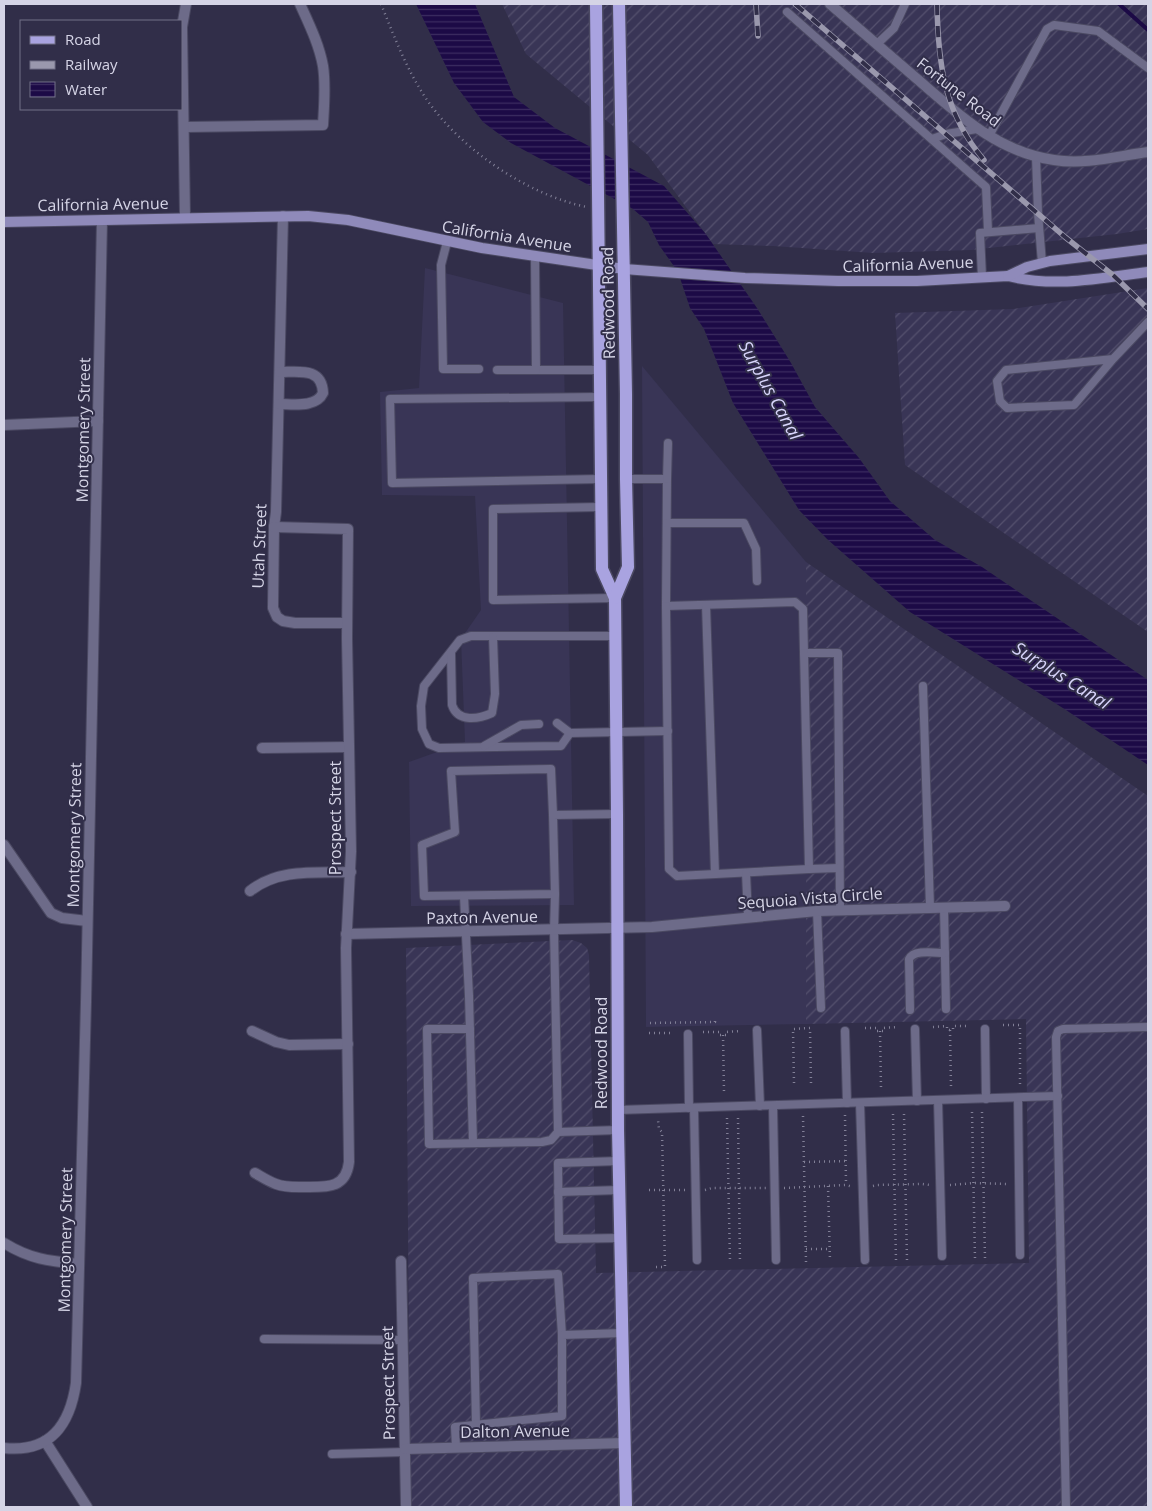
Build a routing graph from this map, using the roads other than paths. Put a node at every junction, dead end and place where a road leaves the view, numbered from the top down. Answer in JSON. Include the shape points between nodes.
{"nodes":[{"id":1,"x":186,"y":4,"type":"edge"},
{"id":2,"x":300,"y":4,"type":"edge"},
{"id":3,"x":596,"y":4,"type":"edge"},
{"id":4,"x":619,"y":4,"type":"edge"},
{"id":5,"x":830,"y":4,"type":"edge"},
{"id":6,"x":905,"y":4,"type":"edge"},
{"id":7,"x":787,"y":12,"type":"dead end"},
{"id":8,"x":182,"y":28,"type":"edge"},
{"id":9,"x":876,"y":44,"type":"junction"},
{"id":10,"x":1148,"y":68,"type":"edge"},
{"id":11,"x":184,"y":127,"type":"junction"},
{"id":12,"x":977,"y":129,"type":"junction"},
{"id":13,"x":988,"y":136,"type":"junction"},
{"id":14,"x":932,"y":139,"type":"junction"},
{"id":15,"x":1148,"y":152,"type":"edge"},
{"id":16,"x":1036,"y":156,"type":"junction"},
{"id":17,"x":283,"y":216,"type":"junction"},
{"id":18,"x":185,"y":218,"type":"junction"},
{"id":19,"x":102,"y":220,"type":"junction"},
{"id":20,"x":4,"y":222,"type":"edge"},
{"id":21,"x":1039,"y":228,"type":"junction"},
{"id":22,"x":988,"y":231,"type":"junction"},
{"id":23,"x":447,"y":242,"type":"junction"},
{"id":24,"x":1148,"y":249,"type":"edge"},
{"id":25,"x":535,"y":257,"type":"junction"},
{"id":26,"x":1042,"y":263,"type":"junction"},
{"id":27,"x":598,"y":266,"type":"junction"},
{"id":28,"x":624,"y":269,"type":"junction"},
{"id":29,"x":1148,"y":272,"type":"edge"},
{"id":30,"x":1008,"y":276,"type":"junction"},
{"id":31,"x":982,"y":277,"type":"junction"},
{"id":32,"x":1148,"y":322,"type":"edge"},
{"id":33,"x":1113,"y":359,"type":"junction"},
{"id":34,"x":479,"y":369,"type":"dead end"},
{"id":35,"x":497,"y":370,"type":"dead end"},
{"id":36,"x":536,"y":370,"type":"junction"},
{"id":37,"x":599,"y":370,"type":"junction"},
{"id":38,"x":280,"y":372,"type":"junction"},
{"id":39,"x":600,"y":397,"type":"junction"},
{"id":40,"x":279,"y":404,"type":"junction"},
{"id":41,"x":98,"y":421,"type":"junction"},
{"id":42,"x":4,"y":425,"type":"edge"},
{"id":43,"x":668,"y":443,"type":"dead end"},
{"id":44,"x":601,"y":479,"type":"junction"},
{"id":45,"x":626,"y":479,"type":"junction"},
{"id":46,"x":667,"y":479,"type":"junction"},
{"id":47,"x":601,"y":507,"type":"junction"},
{"id":48,"x":667,"y":523,"type":"junction"},
{"id":49,"x":274,"y":527,"type":"junction"},
{"id":50,"x":757,"y":581,"type":"dead end"},
{"id":51,"x":615,"y":598,"type":"junction"},
{"id":52,"x":706,"y":605,"type":"junction"},
{"id":53,"x":666,"y":606,"type":"junction"},
{"id":54,"x":348,"y":623,"type":"junction"},
{"id":55,"x":615,"y":636,"type":"junction"},
{"id":56,"x":493,"y":637,"type":"junction"},
{"id":57,"x":451,"y":653,"type":"junction"},
{"id":58,"x":804,"y":653,"type":"junction"},
{"id":59,"x":923,"y":686,"type":"dead end"},
{"id":60,"x":539,"y":724,"type":"dead end"},
{"id":61,"x":557,"y":724,"type":"dead end"},
{"id":62,"x":668,"y":731,"type":"junction"},
{"id":63,"x":616,"y":732,"type":"junction"},
{"id":64,"x":570,"y":733,"type":"junction"},
{"id":65,"x":349,"y":747,"type":"junction"},
{"id":66,"x":262,"y":748,"type":"dead end"},
{"id":67,"x":483,"y":748,"type":"junction"},
{"id":68,"x":617,"y":814,"type":"junction"},
{"id":69,"x":553,"y":815,"type":"junction"},
{"id":70,"x":4,"y":845,"type":"edge"},
{"id":71,"x":839,"y":868,"type":"junction"},
{"id":72,"x":809,"y":869,"type":"junction"},
{"id":73,"x":351,"y":872,"type":"junction"},
{"id":74,"x":746,"y":873,"type":"junction"},
{"id":75,"x":715,"y":874,"type":"junction"},
{"id":76,"x":250,"y":891,"type":"dead end"},
{"id":77,"x":555,"y":894,"type":"junction"},
{"id":78,"x":464,"y":896,"type":"junction"},
{"id":79,"x":1004,"y":906,"type":"dead end"},
{"id":80,"x":930,"y":907,"type":"junction"},
{"id":81,"x":944,"y":907,"type":"junction"},
{"id":82,"x":840,"y":909,"type":"junction"},
{"id":83,"x":817,"y":911,"type":"junction"},
{"id":84,"x":748,"y":917,"type":"junction"},
{"id":85,"x":87,"y":921,"type":"junction"},
{"id":86,"x":617,"y":929,"type":"junction"},
{"id":87,"x":554,"y":930,"type":"junction"},
{"id":88,"x":466,"y":932,"type":"junction"},
{"id":89,"x":346,"y":934,"type":"junction"},
{"id":90,"x":945,"y":953,"type":"junction"},
{"id":91,"x":821,"y":1008,"type":"dead end"},
{"id":92,"x":946,"y":1009,"type":"dead end"},
{"id":93,"x":910,"y":1010,"type":"dead end"},
{"id":94,"x":1148,"y":1027,"type":"edge"},
{"id":95,"x":985,"y":1028,"type":"dead end"},
{"id":96,"x":470,"y":1029,"type":"junction"},
{"id":97,"x":915,"y":1029,"type":"dead end"},
{"id":98,"x":757,"y":1030,"type":"dead end"},
{"id":99,"x":252,"y":1031,"type":"dead end"},
{"id":100,"x":845,"y":1031,"type":"dead end"},
{"id":101,"x":688,"y":1034,"type":"dead end"},
{"id":102,"x":348,"y":1044,"type":"junction"},
{"id":103,"x":1018,"y":1094,"type":"junction"},
{"id":104,"x":1058,"y":1096,"type":"junction"},
{"id":105,"x":986,"y":1099,"type":"junction"},
{"id":106,"x":938,"y":1100,"type":"junction"},
{"id":107,"x":917,"y":1101,"type":"junction"},
{"id":108,"x":847,"y":1103,"type":"junction"},
{"id":109,"x":860,"y":1103,"type":"junction"},
{"id":110,"x":760,"y":1106,"type":"junction"},
{"id":111,"x":772,"y":1106,"type":"junction"},
{"id":112,"x":692,"y":1108,"type":"junction"},
{"id":113,"x":618,"y":1110,"type":"junction"},
{"id":114,"x":618,"y":1130,"type":"junction"},
{"id":115,"x":558,"y":1132,"type":"junction"},
{"id":116,"x":473,"y":1143,"type":"junction"},
{"id":117,"x":619,"y":1161,"type":"junction"},
{"id":118,"x":255,"y":1172,"type":"dead end"},
{"id":119,"x":619,"y":1190,"type":"junction"},
{"id":120,"x":558,"y":1192,"type":"junction"},
{"id":121,"x":620,"y":1238,"type":"junction"},
{"id":122,"x":4,"y":1243,"type":"edge"},
{"id":123,"x":1020,"y":1255,"type":"dead end"},
{"id":124,"x":942,"y":1256,"type":"dead end"},
{"id":125,"x":698,"y":1260,"type":"dead end"},
{"id":126,"x":776,"y":1260,"type":"dead end"},
{"id":127,"x":866,"y":1260,"type":"dead end"},
{"id":128,"x":400,"y":1261,"type":"dead end"},
{"id":129,"x":79,"y":1264,"type":"junction"},
{"id":130,"x":623,"y":1334,"type":"junction"},
{"id":131,"x":562,"y":1335,"type":"junction"},
{"id":132,"x":264,"y":1339,"type":"dead end"},
{"id":133,"x":402,"y":1340,"type":"junction"},
{"id":134,"x":476,"y":1425,"type":"junction"},
{"id":135,"x":45,"y":1441,"type":"junction"},
{"id":136,"x":625,"y":1443,"type":"junction"},
{"id":137,"x":456,"y":1447,"type":"junction"},
{"id":138,"x":4,"y":1448,"type":"edge"},
{"id":139,"x":405,"y":1450,"type":"junction"},
{"id":140,"x":332,"y":1454,"type":"dead end"},
{"id":141,"x":406,"y":1506,"type":"edge"},
{"id":142,"x":86,"y":1507,"type":"edge"},
{"id":143,"x":626,"y":1507,"type":"edge"},
{"id":144,"x":1066,"y":1507,"type":"edge"}],
"edges":[{"from":1,"to":8,"type":"street"},
{"from":2,"to":11,"type":"street","via":[[323,66],[323,125]]},
{"from":3,"to":27,"type":"main road","name":"Redwood Road"},
{"from":4,"to":28,"type":"main road","name":"Redwood Road"},
{"from":5,"to":9,"type":"street","name":"Fortune Road"},
{"from":6,"to":9,"type":"lane","via":[[894,28]]},
{"from":7,"to":14,"type":"lane"},
{"from":8,"to":11,"type":"street"},
{"from":9,"to":12,"type":"street","name":"Fortune Road"},
{"from":10,"to":13,"type":"lane","via":[[1098,31],[1050,26]]},
{"from":11,"to":18,"type":"street"},
{"from":12,"to":13,"type":"street","name":"Fortune Road"},
{"from":12,"to":14,"type":"lane"},
{"from":13,"to":16,"type":"street","name":"Fortune Road"},
{"from":14,"to":22,"type":"lane","via":[[986,187]]},
{"from":15,"to":16,"type":"street","name":"Fortune Road","via":[[1080,162]]},
{"from":16,"to":21,"type":"lane"},
{"from":17,"to":18,"type":"main road","name":"California Avenue"},
{"from":17,"to":23,"type":"main road","name":"California Avenue","via":[[348,220]]},
{"from":17,"to":38,"type":"street","name":"Utah Street"},
{"from":18,"to":19,"type":"main road","name":"California Avenue"},
{"from":19,"to":20,"type":"main road","name":"California Avenue"},
{"from":19,"to":41,"type":"street","name":"Montgomery Street"},
{"from":21,"to":22,"type":"lane"},
{"from":21,"to":26,"type":"lane"},
{"from":22,"to":31,"type":"lane","via":[[979,234]]},
{"from":23,"to":25,"type":"main road","name":"California Avenue"},
{"from":23,"to":34,"type":"lane","via":[[441,265],[443,369]]},
{"from":24,"to":26,"type":"main road","name":"California Avenue"},
{"from":25,"to":27,"type":"main road","name":"California Avenue"},
{"from":25,"to":36,"type":"lane"},
{"from":26,"to":30,"type":"main road","name":"California Avenue"},
{"from":27,"to":28,"type":"main road","name":"California Avenue"},
{"from":27,"to":37,"type":"main road","name":"Redwood Road"},
{"from":28,"to":31,"type":"main road","name":"California Avenue","via":[[788,280],[917,281]]},
{"from":28,"to":45,"type":"main road","name":"Redwood Road"},
{"from":29,"to":30,"type":"main road","name":"California Avenue","via":[[1077,282],[1024,280]]},
{"from":30,"to":31,"type":"main road","name":"California Avenue"},
{"from":32,"to":33,"type":"lane"},
{"from":33,"to":33,"type":"lane","via":[[1006,370],[997,381],[1000,401],[1007,408],[1074,405]]},
{"from":35,"to":36,"type":"lane"},
{"from":36,"to":37,"type":"lane"},
{"from":37,"to":39,"type":"main road","name":"Redwood Road"},
{"from":38,"to":40,"type":"street","name":"Utah Street"},
{"from":38,"to":40,"type":"street","via":[[313,374],[322,382],[323,393],[310,403]]},
{"from":39,"to":44,"type":"main road","name":"Redwood Road"},
{"from":39,"to":44,"type":"lane","via":[[390,399],[392,483]]},
{"from":40,"to":49,"type":"street","name":"Utah Street"},
{"from":41,"to":42,"type":"street"},
{"from":41,"to":85,"type":"street","name":"Montgomery Street"},
{"from":43,"to":46,"type":"lane"},
{"from":44,"to":47,"type":"main road","name":"Redwood Road"},
{"from":45,"to":46,"type":"lane"},
{"from":45,"to":51,"type":"main road","name":"Redwood Road","via":[[628,567]]},
{"from":46,"to":48,"type":"lane"},
{"from":47,"to":51,"type":"main road","name":"Redwood Road","via":[[602,569]]},
{"from":47,"to":51,"type":"lane","via":[[493,509],[493,600]]},
{"from":48,"to":50,"type":"lane","via":[[744,523],[756,549]]},
{"from":48,"to":53,"type":"lane"},
{"from":49,"to":54,"type":"street","name":"Utah Street","via":[[272,603],[277,617],[295,623]]},
{"from":49,"to":54,"type":"street","name":"Prospect Street","via":[[348,528]]},
{"from":51,"to":55,"type":"main road","name":"Redwood Road"},
{"from":52,"to":53,"type":"lane"},
{"from":52,"to":58,"type":"lane","via":[[795,602],[803,609]]},
{"from":52,"to":75,"type":"lane"},
{"from":53,"to":62,"type":"lane"},
{"from":54,"to":65,"type":"street","name":"Prospect Street"},
{"from":55,"to":56,"type":"lane"},
{"from":55,"to":63,"type":"main road","name":"Redwood Road"},
{"from":56,"to":57,"type":"lane","via":[[471,636],[460,640]]},
{"from":56,"to":57,"type":"lane","via":[[495,694],[492,713],[481,718],[465,719],[454,711]]},
{"from":57,"to":67,"type":"lane","via":[[424,686],[422,730],[429,744],[439,748]]},
{"from":58,"to":71,"type":"lane","via":[[838,653]]},
{"from":58,"to":72,"type":"lane"},
{"from":59,"to":80,"type":"lane"},
{"from":60,"to":67,"type":"lane","via":[[521,725]]},
{"from":61,"to":64,"type":"lane"},
{"from":62,"to":63,"type":"lane"},
{"from":62,"to":75,"type":"lane","via":[[669,869],[677,876]]},
{"from":63,"to":64,"type":"lane"},
{"from":63,"to":68,"type":"main road","name":"Redwood Road"},
{"from":64,"to":67,"type":"lane","via":[[560,746]]},
{"from":65,"to":66,"type":"street"},
{"from":65,"to":73,"type":"street","name":"Prospect Street"},
{"from":68,"to":69,"type":"lane"},
{"from":68,"to":86,"type":"main road","name":"Redwood Road"},
{"from":69,"to":77,"type":"lane"},
{"from":69,"to":78,"type":"lane","via":[[551,768],[451,771],[455,832],[422,845],[424,896]]},
{"from":70,"to":85,"type":"street","via":[[51,913]]},
{"from":71,"to":72,"type":"lane"},
{"from":71,"to":82,"type":"lane"},
{"from":72,"to":74,"type":"lane"},
{"from":73,"to":76,"type":"street","via":[[285,874]]},
{"from":73,"to":89,"type":"street","name":"Prospect Street"},
{"from":74,"to":75,"type":"lane"},
{"from":74,"to":84,"type":"lane"},
{"from":77,"to":78,"type":"lane"},
{"from":77,"to":87,"type":"lane"},
{"from":78,"to":88,"type":"lane"},
{"from":79,"to":81,"type":"street","name":"Sequoia Vista Circle"},
{"from":80,"to":81,"type":"street","name":"Sequoia Vista Circle"},
{"from":80,"to":82,"type":"street","name":"Sequoia Vista Circle"},
{"from":81,"to":90,"type":"lane"},
{"from":82,"to":83,"type":"street","name":"Sequoia Vista Circle"},
{"from":83,"to":84,"type":"street","name":"Sequoia Vista Circle"},
{"from":83,"to":91,"type":"lane"},
{"from":84,"to":86,"type":"street","name":"Sequoia Vista Circle"},
{"from":85,"to":129,"type":"street","name":"Montgomery Street"},
{"from":86,"to":87,"type":"street","name":"Paxton Avenue"},
{"from":86,"to":113,"type":"main road","name":"Redwood Road"},
{"from":87,"to":88,"type":"street","name":"Paxton Avenue"},
{"from":87,"to":115,"type":"lane"},
{"from":88,"to":89,"type":"street","name":"Paxton Avenue"},
{"from":88,"to":96,"type":"lane"},
{"from":89,"to":102,"type":"street","name":"Prospect Street"},
{"from":90,"to":92,"type":"lane"},
{"from":90,"to":93,"type":"lane","via":[[915,953],[910,956]]},
{"from":94,"to":104,"type":"lane","via":[[1063,1028],[1058,1031]]},
{"from":95,"to":105,"type":"lane"},
{"from":96,"to":116,"type":"lane"},
{"from":96,"to":116,"type":"lane","via":[[427,1029],[429,1144]]},
{"from":97,"to":107,"type":"lane"},
{"from":98,"to":110,"type":"lane"},
{"from":99,"to":102,"type":"street","via":[[289,1045]]},
{"from":100,"to":108,"type":"lane"},
{"from":101,"to":112,"type":"lane"},
{"from":102,"to":118,"type":"street","name":"Prospect Street","via":[[349,1162],[343,1179],[327,1186],[291,1187],[278,1185]]},
{"from":103,"to":104,"type":"lane"},
{"from":103,"to":105,"type":"lane"},
{"from":103,"to":123,"type":"lane"},
{"from":104,"to":144,"type":"lane"},
{"from":105,"to":106,"type":"lane"},
{"from":106,"to":107,"type":"lane"},
{"from":106,"to":124,"type":"lane"},
{"from":107,"to":109,"type":"lane"},
{"from":108,"to":109,"type":"lane"},
{"from":108,"to":111,"type":"lane"},
{"from":109,"to":127,"type":"lane"},
{"from":110,"to":111,"type":"lane"},
{"from":110,"to":112,"type":"lane"},
{"from":111,"to":126,"type":"lane"},
{"from":112,"to":113,"type":"lane"},
{"from":112,"to":125,"type":"lane"},
{"from":113,"to":114,"type":"main road","name":"Redwood Road"},
{"from":114,"to":115,"type":"lane"},
{"from":114,"to":117,"type":"main road","name":"Redwood Road"},
{"from":115,"to":116,"type":"lane","via":[[551,1140],[542,1142]]},
{"from":117,"to":119,"type":"main road","name":"Redwood Road"},
{"from":117,"to":120,"type":"lane","via":[[558,1163]]},
{"from":119,"to":120,"type":"lane"},
{"from":119,"to":121,"type":"main road","name":"Redwood Road"},
{"from":120,"to":121,"type":"lane","via":[[559,1239]]},
{"from":121,"to":130,"type":"main road","name":"Redwood Road"},
{"from":122,"to":129,"type":"street","via":[[36,1259]]},
{"from":128,"to":133,"type":"street","name":"Prospect Street"},
{"from":129,"to":135,"type":"street","name":"Montgomery Street","via":[[74,1400],[65,1421]]},
{"from":130,"to":131,"type":"lane"},
{"from":130,"to":136,"type":"main road","name":"Redwood Road"},
{"from":131,"to":134,"type":"lane","via":[[562,1416]]},
{"from":131,"to":134,"type":"lane","via":[[558,1274],[473,1278]]},
{"from":132,"to":133,"type":"lane"},
{"from":133,"to":139,"type":"street","name":"Prospect Street"},
{"from":134,"to":137,"type":"lane","via":[[455,1427]]},
{"from":135,"to":138,"type":"street","via":[[27,1447]]},
{"from":135,"to":142,"type":"street"},
{"from":136,"to":137,"type":"street","name":"Dalton Avenue"},
{"from":136,"to":143,"type":"main road","name":"Redwood Road"},
{"from":137,"to":139,"type":"street","name":"Dalton Avenue"},
{"from":139,"to":140,"type":"lane"},
{"from":139,"to":141,"type":"street","name":"Prospect Street"}]}
